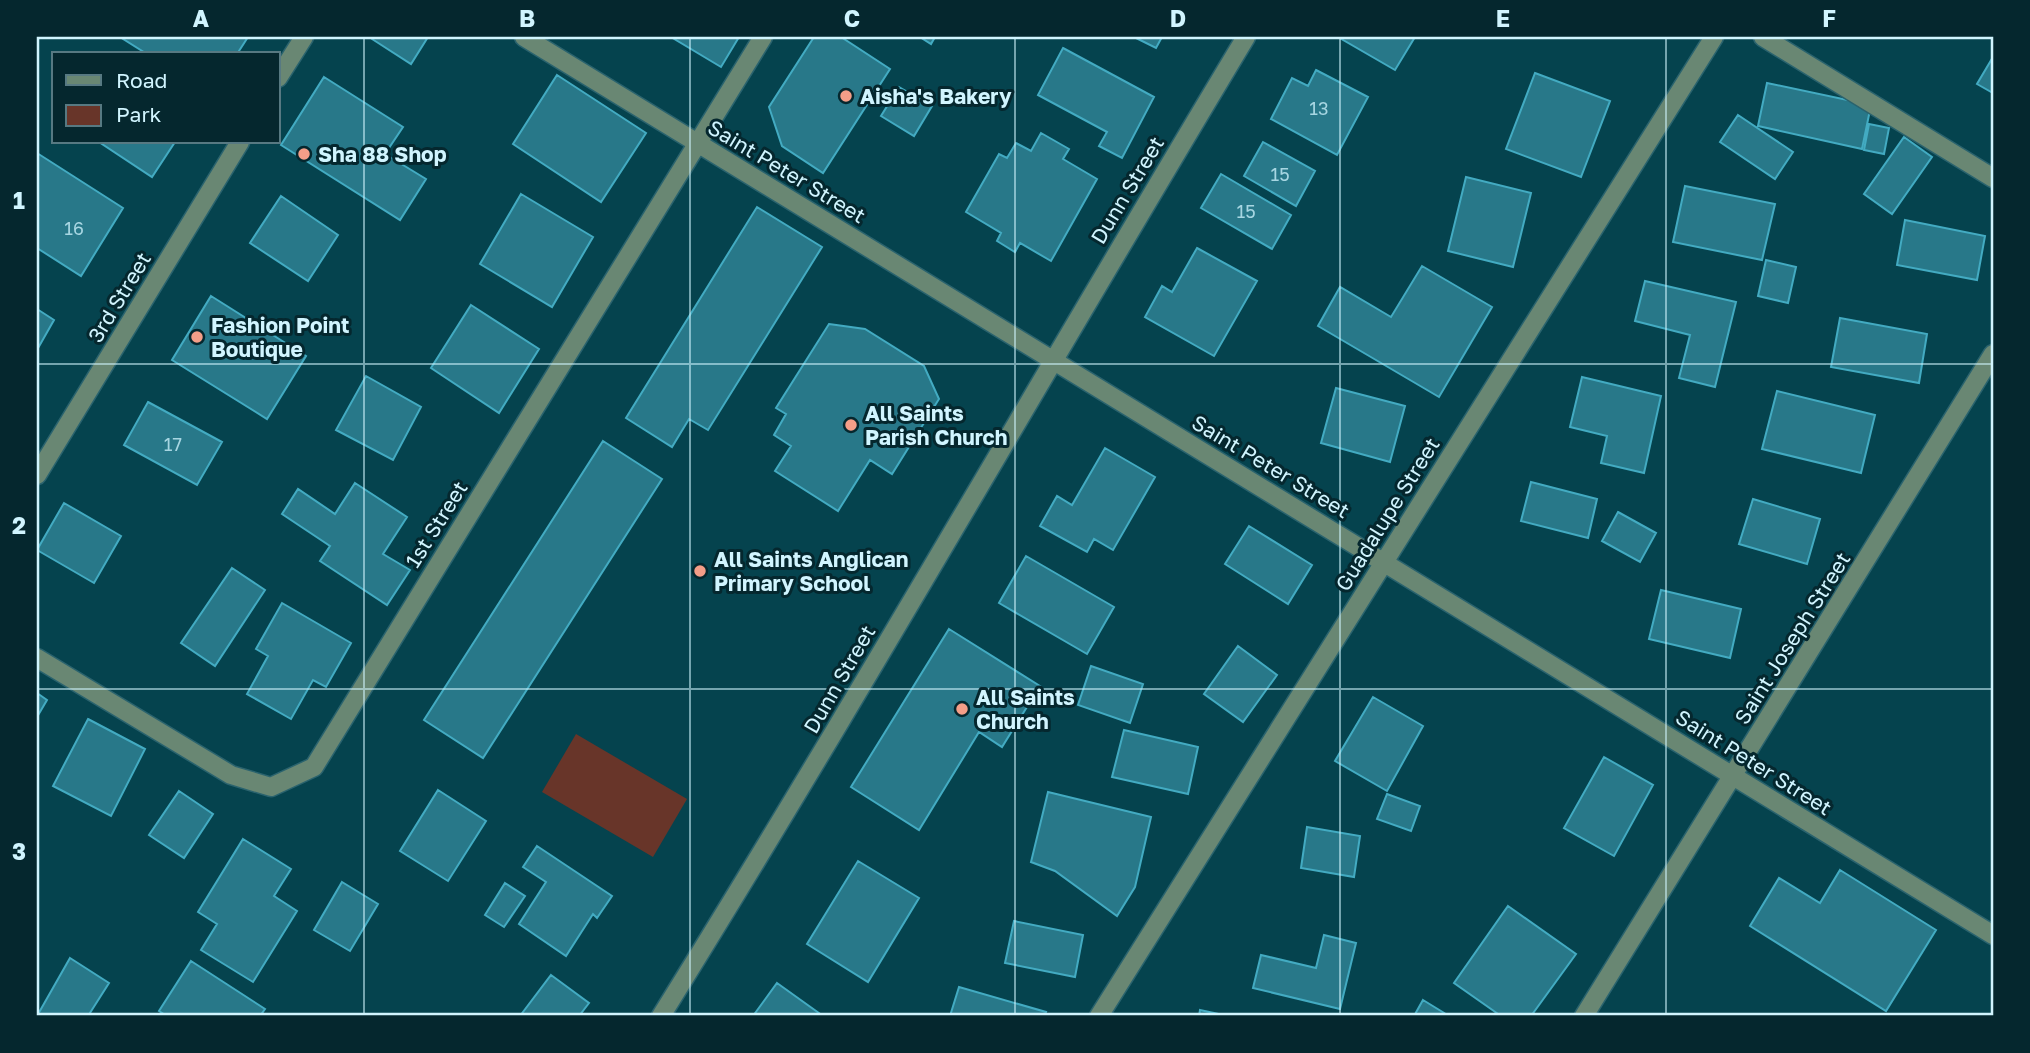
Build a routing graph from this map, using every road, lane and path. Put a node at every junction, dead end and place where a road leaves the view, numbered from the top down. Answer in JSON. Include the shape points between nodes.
{"nodes":[{"id":1,"x":304,"y":37,"type":"edge"},
{"id":2,"x":524,"y":37,"type":"edge"},
{"id":3,"x":763,"y":37,"type":"edge"},
{"id":4,"x":1246,"y":37,"type":"edge"},
{"id":5,"x":1714,"y":37,"type":"edge"},
{"id":6,"x":1763,"y":37,"type":"edge"},
{"id":7,"x":280,"y":75,"type":"edge"},
{"id":8,"x":697,"y":143,"type":"junction"},
{"id":9,"x":239,"y":144,"type":"edge"},
{"id":10,"x":1993,"y":178,"type":"edge"},
{"id":11,"x":1993,"y":354,"type":"edge"},
{"id":12,"x":1052,"y":359,"type":"junction"},
{"id":13,"x":37,"y":475,"type":"edge"},
{"id":14,"x":1384,"y":562,"type":"junction"},
{"id":15,"x":37,"y":658,"type":"edge"},
{"id":16,"x":1734,"y":776,"type":"junction"},
{"id":17,"x":1993,"y":935,"type":"edge"},
{"id":18,"x":661,"y":1016,"type":"edge"},
{"id":19,"x":1099,"y":1016,"type":"edge"},
{"id":20,"x":1584,"y":1016,"type":"edge"}],
"edges":[{"from":1,"to":7,"type":"street"},
{"from":2,"to":8,"type":"street","name":"Saint Peter Street"},
{"from":3,"to":8,"type":"street","name":"1st Street"},
{"from":4,"to":12,"type":"street","name":"Dunn Street"},
{"from":5,"to":14,"type":"street","name":"Guadalupe Street"},
{"from":6,"to":10,"type":"street"},
{"from":8,"to":12,"type":"street","name":"Saint Peter Street"},
{"from":8,"to":15,"type":"street","name":"1st Street","via":[[314,767],[271,787],[231,775]]},
{"from":9,"to":13,"type":"street","name":"3rd Street"},
{"from":11,"to":16,"type":"street","name":"Saint Joseph Street"},
{"from":12,"to":14,"type":"street","name":"Saint Peter Street"},
{"from":12,"to":18,"type":"street","name":"Dunn Street","via":[[784,819]]},
{"from":14,"to":16,"type":"street","name":"Saint Peter Street"},
{"from":14,"to":19,"type":"street","name":"Guadalupe Street"},
{"from":16,"to":17,"type":"street","name":"Saint Peter Street"},
{"from":16,"to":20,"type":"street","name":"Saint Joseph Street"}]}
